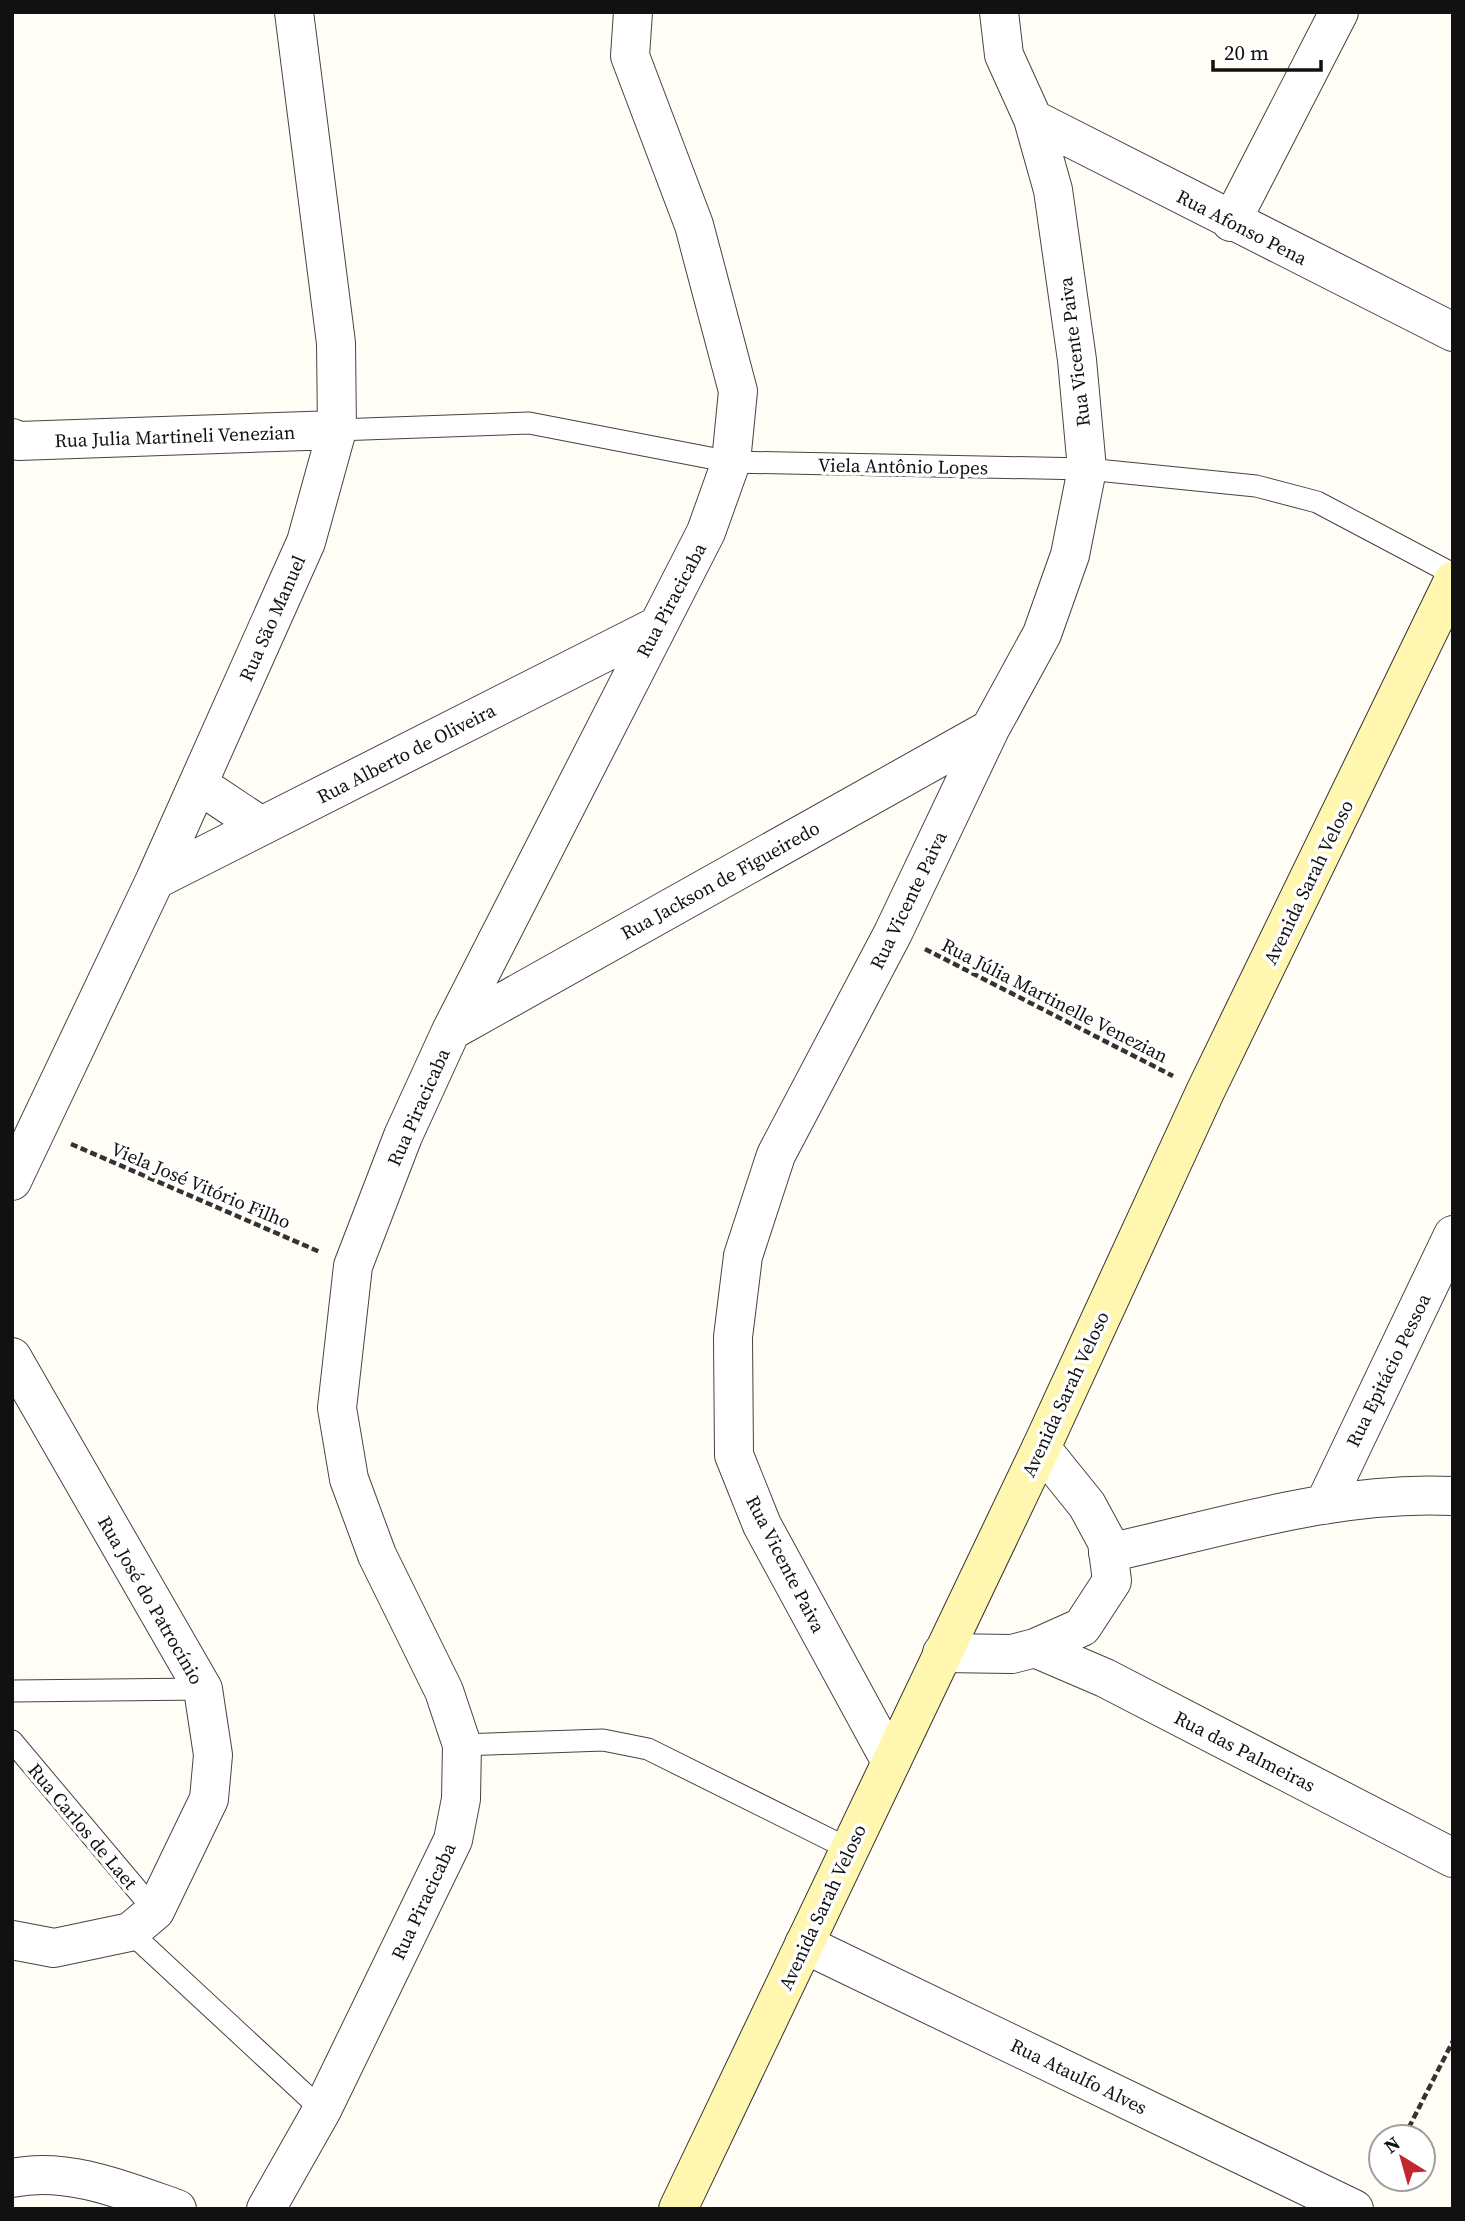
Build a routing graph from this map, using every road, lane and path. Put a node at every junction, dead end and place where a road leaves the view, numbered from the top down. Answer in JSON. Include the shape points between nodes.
{"nodes":[{"id":1,"x":294,"y":12,"type":"edge"},
{"id":2,"x":633,"y":12,"type":"edge"},
{"id":3,"x":999,"y":12,"type":"edge"},
{"id":4,"x":1339,"y":12,"type":"edge"},
{"id":5,"x":1033,"y":119,"type":"junction"},
{"id":6,"x":1231,"y":222,"type":"junction"},
{"id":7,"x":1453,"y":332,"type":"edge"},
{"id":8,"x":337,"y":430,"type":"junction"},
{"id":9,"x":12,"y":438,"type":"edge"},
{"id":10,"x":731,"y":462,"type":"junction"},
{"id":11,"x":1087,"y":469,"type":"junction"},
{"id":12,"x":1450,"y":593,"type":"edge"},
{"id":13,"x":657,"y":626,"type":"junction"},
{"id":14,"x":990,"y":729,"type":"junction"},
{"id":15,"x":198,"y":784,"type":"junction"},
{"id":16,"x":261,"y":826,"type":"junction"},
{"id":17,"x":155,"y":880,"type":"junction"},
{"id":18,"x":893,"y":933,"type":"junction"},
{"id":19,"x":451,"y":1031,"type":"junction"},
{"id":20,"x":1205,"y":1092,"type":"junction"},
{"id":21,"x":38,"y":1130,"type":"junction"},
{"id":22,"x":12,"y":1181,"type":"edge"},
{"id":23,"x":1453,"y":1235,"type":"edge"},
{"id":24,"x":353,"y":1266,"type":"junction"},
{"id":25,"x":12,"y":1357,"type":"edge"},
{"id":26,"x":1041,"y":1448,"type":"junction"},
{"id":27,"x":1453,"y":1496,"type":"edge"},
{"id":28,"x":1324,"y":1505,"type":"junction"},
{"id":29,"x":1108,"y":1553,"type":"junction"},
{"id":30,"x":1035,"y":1648,"type":"junction"},
{"id":31,"x":942,"y":1653,"type":"junction"},
{"id":32,"x":203,"y":1689,"type":"junction"},
{"id":33,"x":12,"y":1691,"type":"edge"},
{"id":34,"x":12,"y":1741,"type":"edge"},
{"id":35,"x":462,"y":1745,"type":"junction"},
{"id":36,"x":891,"y":1762,"type":"junction"},
{"id":37,"x":849,"y":1849,"type":"junction"},
{"id":38,"x":1453,"y":1858,"type":"edge"},
{"id":39,"x":142,"y":1922,"type":"junction"},
{"id":40,"x":12,"y":1940,"type":"edge"},
{"id":41,"x":804,"y":1944,"type":"junction"},
{"id":42,"x":1453,"y":2041,"type":"edge"},
{"id":43,"x":323,"y":2110,"type":"junction"},
{"id":44,"x":1411,"y":2123,"type":"edge"},
{"id":45,"x":12,"y":2178,"type":"edge"},
{"id":46,"x":177,"y":2209,"type":"edge"},
{"id":47,"x":266,"y":2209,"type":"edge"},
{"id":48,"x":678,"y":2209,"type":"edge"},
{"id":49,"x":1354,"y":2209,"type":"edge"}],
"edges":[{"from":1,"to":8,"type":"street","name":"Rua São Manuel","via":[[336,343]]},
{"from":2,"to":10,"type":"street","name":"Rua Piracicaba","via":[[630,56],[694,225],[738,391]]},
{"from":3,"to":5,"type":"street","name":"Rua Vicente Paiva","via":[[1004,55]]},
{"from":4,"to":6,"type":"street"},
{"from":5,"to":6,"type":"street","name":"Rua Afonso Pena"},
{"from":5,"to":11,"type":"street","name":"Rua Vicente Paiva","via":[[1053,190]]},
{"from":6,"to":7,"type":"street","name":"Rua Afonso Pena"},
{"from":8,"to":9,"type":"street","name":"Rua Julia Martineli Venezian"},
{"from":8,"to":10,"type":"lane","name":"Viela Antônio Lopes","via":[[529,424]]},
{"from":8,"to":15,"type":"street","name":"Rua São Manuel","via":[[306,542]]},
{"from":10,"to":11,"type":"lane","name":"Viela Antônio Lopes"},
{"from":10,"to":13,"type":"street","name":"Rua Piracicaba","via":[[706,532]]},
{"from":11,"to":12,"type":"lane","name":"Viela Antônio Lopes","via":[[1256,486],[1317,502]]},
{"from":11,"to":14,"type":"street","name":"Rua Vicente Paiva","via":[[1070,555],[1042,634]]},
{"from":12,"to":20,"type":"main road","name":"Avenida Sarah Veloso"},
{"from":13,"to":16,"type":"street","name":"Rua Alberto de Oliveira"},
{"from":13,"to":19,"type":"street","name":"Rua Piracicaba"},
{"from":14,"to":18,"type":"street","name":"Rua Vicente Paiva"},
{"from":14,"to":19,"type":"street","name":"Rua Jackson de Figueiredo"},
{"from":15,"to":16,"type":"street"},
{"from":15,"to":17,"type":"street","name":"Rua São Manuel"},
{"from":16,"to":17,"type":"street","name":"Rua Alberto de Oliveira"},
{"from":17,"to":21,"type":"street","name":"Rua São Manuel"},
{"from":18,"to":20,"type":"path","name":"Rua Júlia Martinelle Venezian"},
{"from":18,"to":36,"type":"street","name":"Rua Vicente Paiva","via":[[776,1155],[743,1256],[733,1337],[734,1455],[762,1525]]},
{"from":19,"to":24,"type":"street","name":"Rua Piracicaba","via":[[403,1136]]},
{"from":20,"to":26,"type":"main road","name":"Avenida Sarah Veloso"},
{"from":21,"to":22,"type":"street","name":"Rua São Manuel"},
{"from":21,"to":24,"type":"path","name":"Viela José Vitório Filho"},
{"from":23,"to":28,"type":"street","name":"Rua Epitácio Pessoa"},
{"from":24,"to":35,"type":"street","name":"Rua Piracicaba","via":[[337,1408],[349,1479],[377,1555],[444,1690]]},
{"from":25,"to":32,"type":"street","name":"Rua José do Patrocínio"},
{"from":26,"to":29,"type":"street","via":[[1087,1505]]},
{"from":26,"to":31,"type":"main road","name":"Avenida Sarah Veloso"},
{"from":27,"to":28,"type":"street","via":[[1419,1494]]},
{"from":28,"to":29,"type":"street"},
{"from":29,"to":30,"type":"street","via":[[1112,1581],[1082,1628]]},
{"from":30,"to":31,"type":"street","via":[[1012,1654]]},
{"from":30,"to":38,"type":"street","name":"Rua das Palmeiras","via":[[1105,1678]]},
{"from":31,"to":36,"type":"main road","name":"Avenida Sarah Veloso"},
{"from":32,"to":33,"type":"lane"},
{"from":32,"to":39,"type":"street","name":"Rua José do Patrocínio","via":[[214,1755],[209,1799]]},
{"from":34,"to":39,"type":"lane","name":"Rua Carlos de Laet"},
{"from":35,"to":37,"type":"lane","via":[[603,1740],[648,1749]]},
{"from":35,"to":43,"type":"street","name":"Rua Piracicaba","via":[[461,1798],[453,1840]]},
{"from":36,"to":37,"type":"main road","name":"Avenida Sarah Veloso"},
{"from":37,"to":41,"type":"main road","name":"Avenida Sarah Veloso"},
{"from":39,"to":40,"type":"street","via":[[54,1948]]},
{"from":39,"to":43,"type":"lane","name":"Rua Carlos de Laet"},
{"from":41,"to":48,"type":"main road","name":"Avenida Sarah Veloso"},
{"from":41,"to":49,"type":"street","name":"Rua Ataulfo Alves"},
{"from":42,"to":44,"type":"path"},
{"from":43,"to":47,"type":"street","name":"Rua Piracicaba"},
{"from":45,"to":46,"type":"street","via":[[75,2178]]}]}
